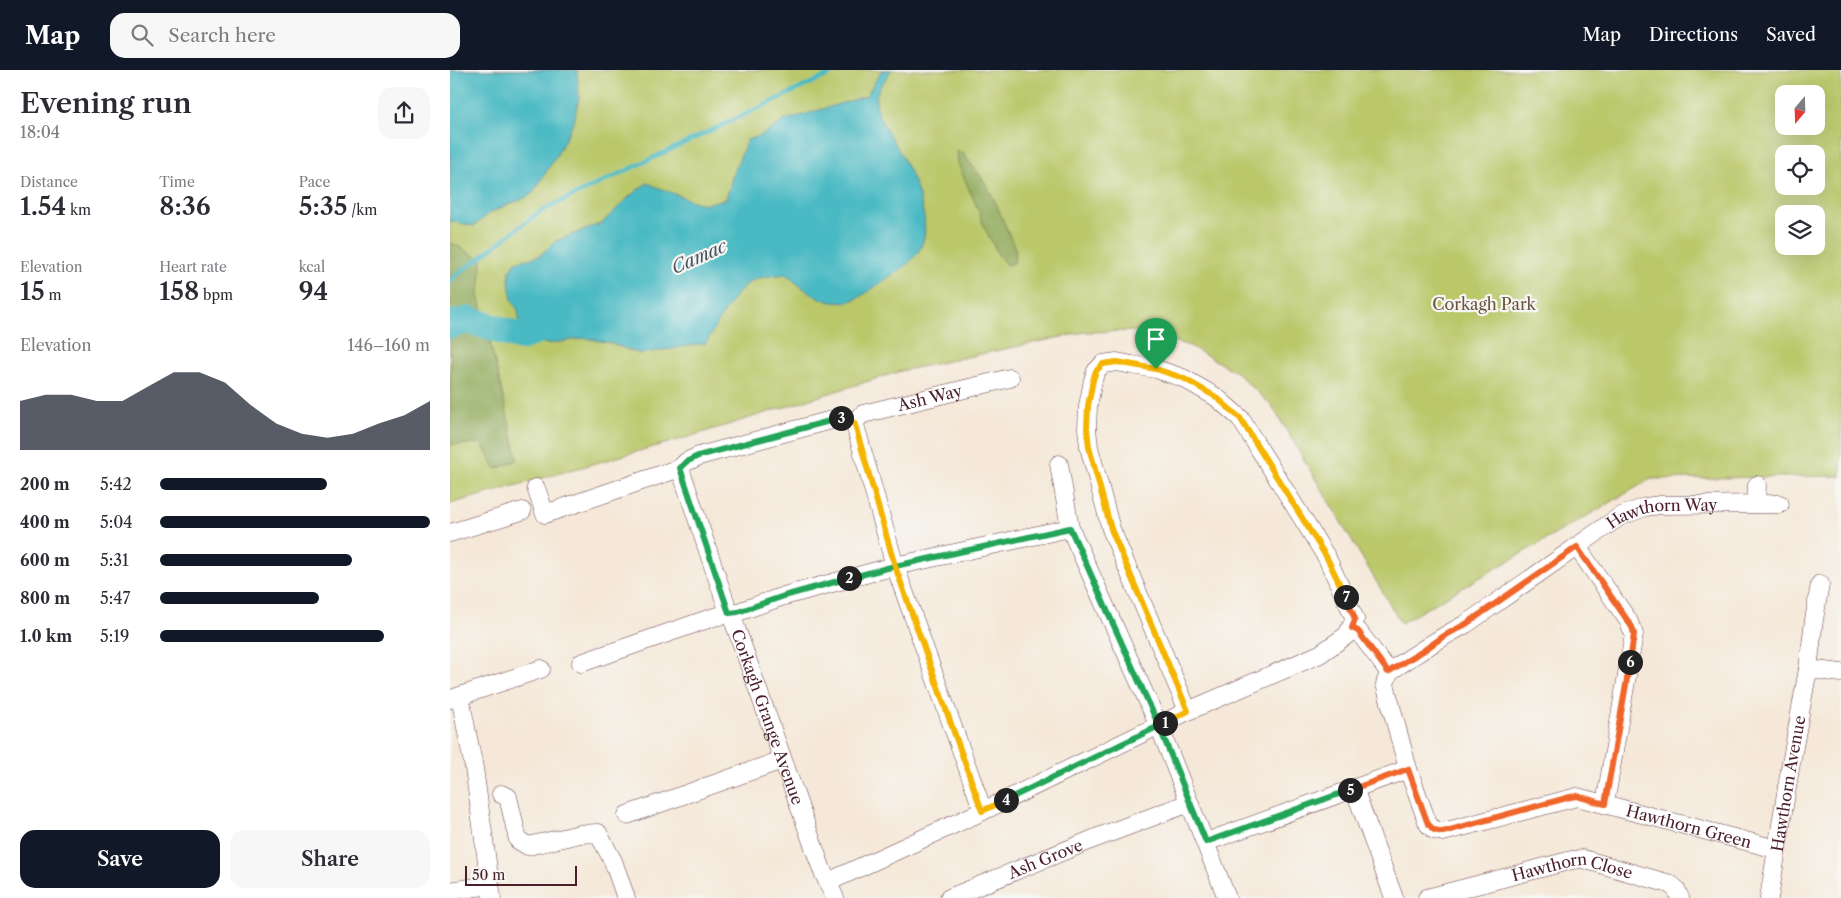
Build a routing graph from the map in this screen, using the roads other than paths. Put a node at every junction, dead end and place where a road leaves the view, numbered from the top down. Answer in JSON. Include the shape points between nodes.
{"nodes":[{"id":1,"x":1010,"y":378,"type":"dead end"},
{"id":2,"x":853,"y":422,"type":"junction"},
{"id":3,"x":1059,"y":464,"type":"dead end"},
{"id":4,"x":680,"y":468,"type":"junction"},
{"id":5,"x":536,"y":488,"type":"dead end"},
{"id":6,"x":1780,"y":504,"type":"dead end"},
{"id":7,"x":522,"y":512,"type":"dead end"},
{"id":8,"x":1070,"y":528,"type":"junction"},
{"id":9,"x":450,"y":533,"type":"edge"},
{"id":10,"x":1577,"y":547,"type":"junction"},
{"id":11,"x":895,"y":566,"type":"junction"},
{"id":12,"x":1820,"y":584,"type":"dead end"},
{"id":13,"x":729,"y":613,"type":"junction"},
{"id":14,"x":1352,"y":628,"type":"junction"},
{"id":15,"x":581,"y":663,"type":"dead end"},
{"id":16,"x":541,"y":670,"type":"dead end"},
{"id":17,"x":1808,"y":670,"type":"junction"},
{"id":18,"x":1388,"y":672,"type":"junction"},
{"id":19,"x":1841,"y":673,"type":"edge"},
{"id":20,"x":455,"y":698,"type":"edge"},
{"id":21,"x":1188,"y":711,"type":"junction"},
{"id":22,"x":1159,"y":726,"type":"junction"},
{"id":23,"x":782,"y":760,"type":"junction"},
{"id":24,"x":1408,"y":769,"type":"junction"},
{"id":25,"x":1354,"y":788,"type":"junction"},
{"id":26,"x":501,"y":794,"type":"dead end"},
{"id":27,"x":1189,"y":803,"type":"junction"},
{"id":28,"x":1605,"y":804,"type":"junction"},
{"id":29,"x":982,"y":811,"type":"junction"},
{"id":30,"x":627,"y":815,"type":"dead end"},
{"id":31,"x":1206,"y":842,"type":"junction"},
{"id":32,"x":1776,"y":849,"type":"junction"},
{"id":33,"x":831,"y":890,"type":"edge"},
{"id":34,"x":450,"y":891,"type":"edge"},
{"id":35,"x":491,"y":892,"type":"edge"},
{"id":36,"x":626,"y":898,"type":"edge"},
{"id":37,"x":949,"y":898,"type":"edge"},
{"id":38,"x":1227,"y":898,"type":"edge"},
{"id":39,"x":1394,"y":898,"type":"edge"},
{"id":40,"x":1427,"y":898,"type":"edge"},
{"id":41,"x":1680,"y":898,"type":"edge"},
{"id":42,"x":1769,"y":898,"type":"edge"}],
"edges":[{"from":1,"to":2,"type":"street","name":"Ash Way","via":[[863,414]]},
{"from":2,"to":4,"type":"street","name":"Ash Way","via":[[839,418],[698,456]]},
{"from":2,"to":11,"type":"street"},
{"from":3,"to":8,"type":"street"},
{"from":4,"to":5,"type":"street","via":[[545,514]]},
{"from":4,"to":13,"type":"street","name":"Corkagh Grange Avenue"},
{"from":6,"to":10,"type":"street","name":"Hawthorn Way","via":[[1756,494],[1645,507],[1619,517]]},
{"from":7,"to":9,"type":"street"},
{"from":8,"to":11,"type":"street"},
{"from":8,"to":22,"type":"street"},
{"from":10,"to":18,"type":"street","name":"Hawthorn Way","via":[[1466,624]]},
{"from":10,"to":28,"type":"street","via":[[1628,620],[1634,634]]},
{"from":11,"to":13,"type":"street"},
{"from":11,"to":29,"type":"street"},
{"from":12,"to":17,"type":"street","name":"Hawthorn Avenue"},
{"from":13,"to":15,"type":"street"},
{"from":13,"to":23,"type":"street","name":"Corkagh Grange Avenue"},
{"from":14,"to":18,"type":"street","via":[[1358,631]]},
{"from":14,"to":21,"type":"street","via":[[1320,654]]},
{"from":14,"to":21,"type":"street","via":[[1355,619],[1327,558],[1240,418],[1216,397],[1183,378],[1132,364],[1103,364],[1096,371],[1088,406],[1089,447],[1111,529]]},
{"from":16,"to":20,"type":"street"},
{"from":17,"to":19,"type":"street"},
{"from":17,"to":32,"type":"street","name":"Hawthorn Avenue"},
{"from":18,"to":24,"type":"street","name":"Hawthorn Green","via":[[1385,684]]},
{"from":20,"to":35,"type":"street","via":[[474,766]]},
{"from":21,"to":22,"type":"street"},
{"from":22,"to":27,"type":"street"},
{"from":22,"to":29,"type":"street"},
{"from":23,"to":30,"type":"street"},
{"from":23,"to":33,"type":"street","name":"Corkagh Grange Avenue"},
{"from":24,"to":25,"type":"street"},
{"from":24,"to":28,"type":"street","name":"Hawthorn Green","via":[[1428,824],[1443,832],[1570,797]]},
{"from":25,"to":31,"type":"street"},
{"from":25,"to":39,"type":"street"},
{"from":26,"to":36,"type":"street","via":[[508,797],[518,840],[528,846],[598,833],[613,861]]},
{"from":27,"to":31,"type":"street"},
{"from":27,"to":37,"type":"street","name":"Ash Grove"},
{"from":28,"to":32,"type":"street","name":"Hawthorn Green"},
{"from":29,"to":33,"type":"street"},
{"from":31,"to":38,"type":"street"},
{"from":32,"to":42,"type":"street","name":"Hawthorn Avenue"},
{"from":34,"to":35,"type":"street"},
{"from":40,"to":41,"type":"street","name":"Hawthorn Close","via":[[1582,859],[1670,884],[1676,888]]}]}
